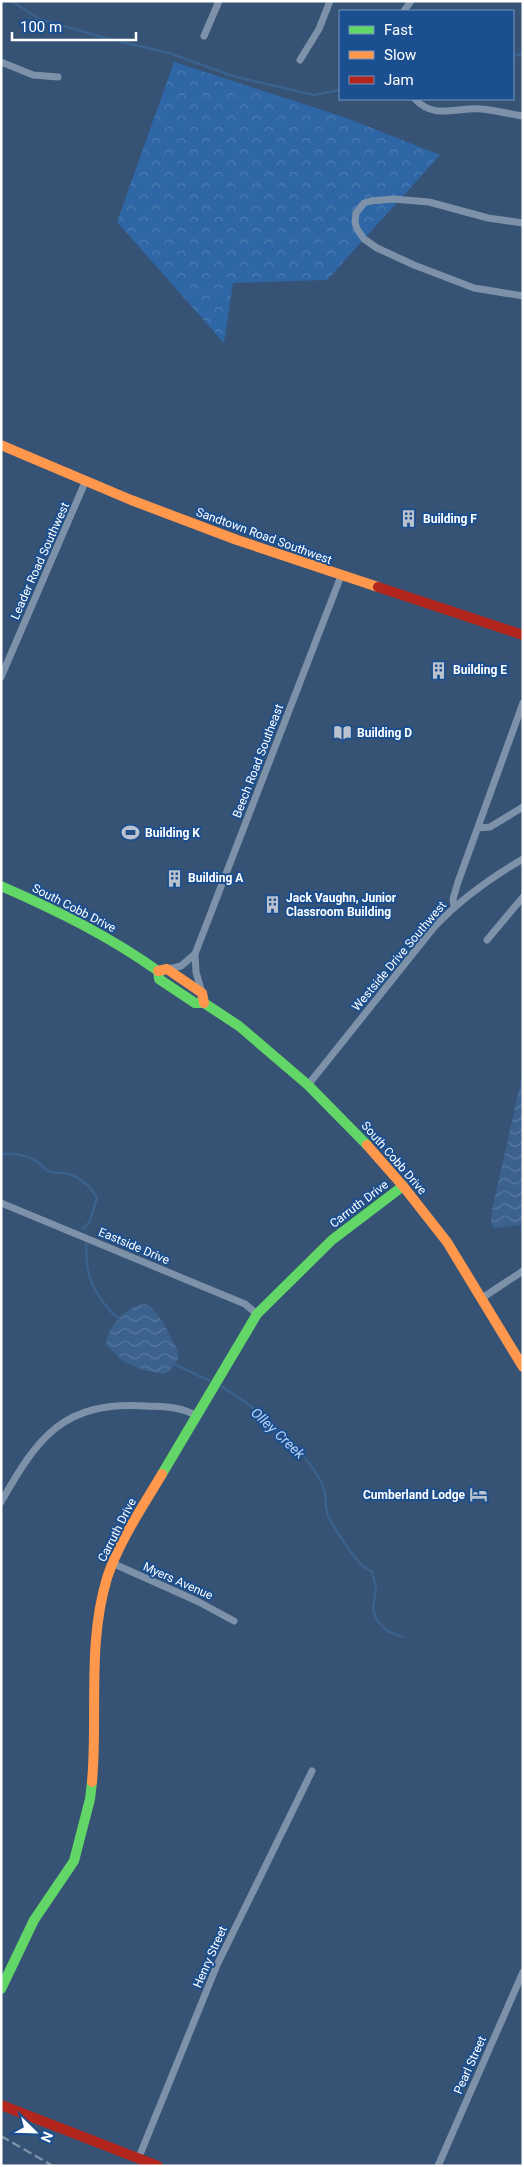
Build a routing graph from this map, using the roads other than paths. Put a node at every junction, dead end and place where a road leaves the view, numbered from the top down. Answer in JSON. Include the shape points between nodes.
{"nodes":[{"id":1,"x":219,"y":1,"type":"edge"},
{"id":2,"x":330,"y":1,"type":"edge"},
{"id":3,"x":204,"y":36,"type":"dead end"},
{"id":4,"x":300,"y":60,"type":"dead end"},
{"id":5,"x":1,"y":62,"type":"edge"},
{"id":6,"x":58,"y":77,"type":"dead end"},
{"id":7,"x":416,"y":100,"type":"edge"},
{"id":8,"x":523,"y":116,"type":"edge"},
{"id":9,"x":523,"y":223,"type":"edge"},
{"id":10,"x":523,"y":296,"type":"edge"},
{"id":11,"x":1,"y":445,"type":"edge"},
{"id":12,"x":86,"y":480,"type":"junction"},
{"id":13,"x":341,"y":576,"type":"junction"},
{"id":14,"x":523,"y":636,"type":"edge"},
{"id":15,"x":1,"y":677,"type":"edge"},
{"id":16,"x":523,"y":703,"type":"edge"},
{"id":17,"x":523,"y":807,"type":"edge"},
{"id":18,"x":478,"y":828,"type":"junction"},
{"id":19,"x":522,"y":861,"type":"edge"},
{"id":20,"x":1,"y":886,"type":"edge"},
{"id":21,"x":523,"y":897,"type":"edge"},
{"id":22,"x":454,"y":906,"type":"junction"},
{"id":23,"x":487,"y":940,"type":"dead end"},
{"id":24,"x":195,"y":954,"type":"junction"},
{"id":25,"x":162,"y":970,"type":"junction"},
{"id":26,"x":203,"y":998,"type":"junction"},
{"id":27,"x":308,"y":1085,"type":"junction"},
{"id":28,"x":403,"y":1186,"type":"junction"},
{"id":29,"x":1,"y":1203,"type":"edge"},
{"id":30,"x":523,"y":1271,"type":"edge"},
{"id":31,"x":482,"y":1298,"type":"junction"},
{"id":32,"x":256,"y":1314,"type":"junction"},
{"id":33,"x":523,"y":1367,"type":"edge"},
{"id":34,"x":197,"y":1416,"type":"junction"},
{"id":35,"x":1,"y":1502,"type":"edge"},
{"id":36,"x":112,"y":1564,"type":"junction"},
{"id":37,"x":234,"y":1621,"type":"dead end"},
{"id":38,"x":312,"y":1771,"type":"dead end"},
{"id":39,"x":523,"y":1972,"type":"edge"},
{"id":40,"x":1,"y":1989,"type":"edge"},
{"id":41,"x":1,"y":2104,"type":"edge"},
{"id":42,"x":139,"y":2157,"type":"junction"},
{"id":43,"x":158,"y":2166,"type":"edge"},
{"id":44,"x":438,"y":2166,"type":"edge"}],
"edges":[{"from":1,"to":3,"type":"street"},
{"from":2,"to":4,"type":"street","via":[[319,29]]},
{"from":5,"to":6,"type":"street","via":[[33,75]]},
{"from":7,"to":8,"type":"street","via":[[438,112],[479,109]]},
{"from":9,"to":10,"type":"street","via":[[488,218],[429,202],[393,199],[364,203],[356,214],[355,222],[364,239],[414,266],[474,288]]},
{"from":11,"to":12,"type":"street","name":"Sandtown Road Southwest"},
{"from":12,"to":13,"type":"street","name":"Sandtown Road Southwest","via":[[237,540]]},
{"from":12,"to":15,"type":"street","name":"Leader Road Southwest"},
{"from":13,"to":14,"type":"street","name":"Sandtown Road Southwest"},
{"from":13,"to":24,"type":"street","name":"Beech Road Southeast"},
{"from":16,"to":18,"type":"street"},
{"from":17,"to":18,"type":"street","via":[[490,827]]},
{"from":18,"to":22,"type":"street","via":[[458,882]]},
{"from":19,"to":22,"type":"street","name":"Westside Drive Southwest","via":[[485,882]]},
{"from":20,"to":25,"type":"street","name":"South Cobb Drive","via":[[38,902]]},
{"from":21,"to":23,"type":"street"},
{"from":22,"to":27,"type":"street","name":"Westside Drive Southwest","via":[[416,948]]},
{"from":24,"to":25,"type":"street","via":[[181,966]]},
{"from":24,"to":26,"type":"street","name":"Beech Road Southeast"},
{"from":25,"to":26,"type":"street","name":"South Cobb Drive","via":[[160,979],[195,1003]]},
{"from":26,"to":27,"type":"street","name":"South Cobb Drive"},
{"from":27,"to":28,"type":"street","name":"South Cobb Drive"},
{"from":28,"to":31,"type":"street","name":"South Cobb Drive","via":[[447,1242]]},
{"from":28,"to":32,"type":"street","name":"Carruth Drive","via":[[332,1240]]},
{"from":29,"to":32,"type":"street","name":"Eastside Drive","via":[[245,1304]]},
{"from":30,"to":31,"type":"street"},
{"from":31,"to":33,"type":"street","name":"South Cobb Drive"},
{"from":32,"to":34,"type":"street","name":"Carruth Drive"},
{"from":34,"to":35,"type":"street","via":[[181,1408],[127,1404],[75,1416],[58,1425],[37,1445]]},
{"from":34,"to":36,"type":"street","name":"Carruth Drive"},
{"from":36,"to":37,"type":"street","name":"Myers Avenue"},
{"from":36,"to":40,"type":"street","name":"Carruth Drive","via":[[98,1621],[92,1777],[82,1832],[74,1861],[34,1920]]},
{"from":38,"to":42,"type":"street","name":"Henry Street","via":[[218,1965]]},
{"from":39,"to":44,"type":"street","name":"Pearl Street"},
{"from":41,"to":42,"type":"street"},
{"from":42,"to":43,"type":"street"}]}
